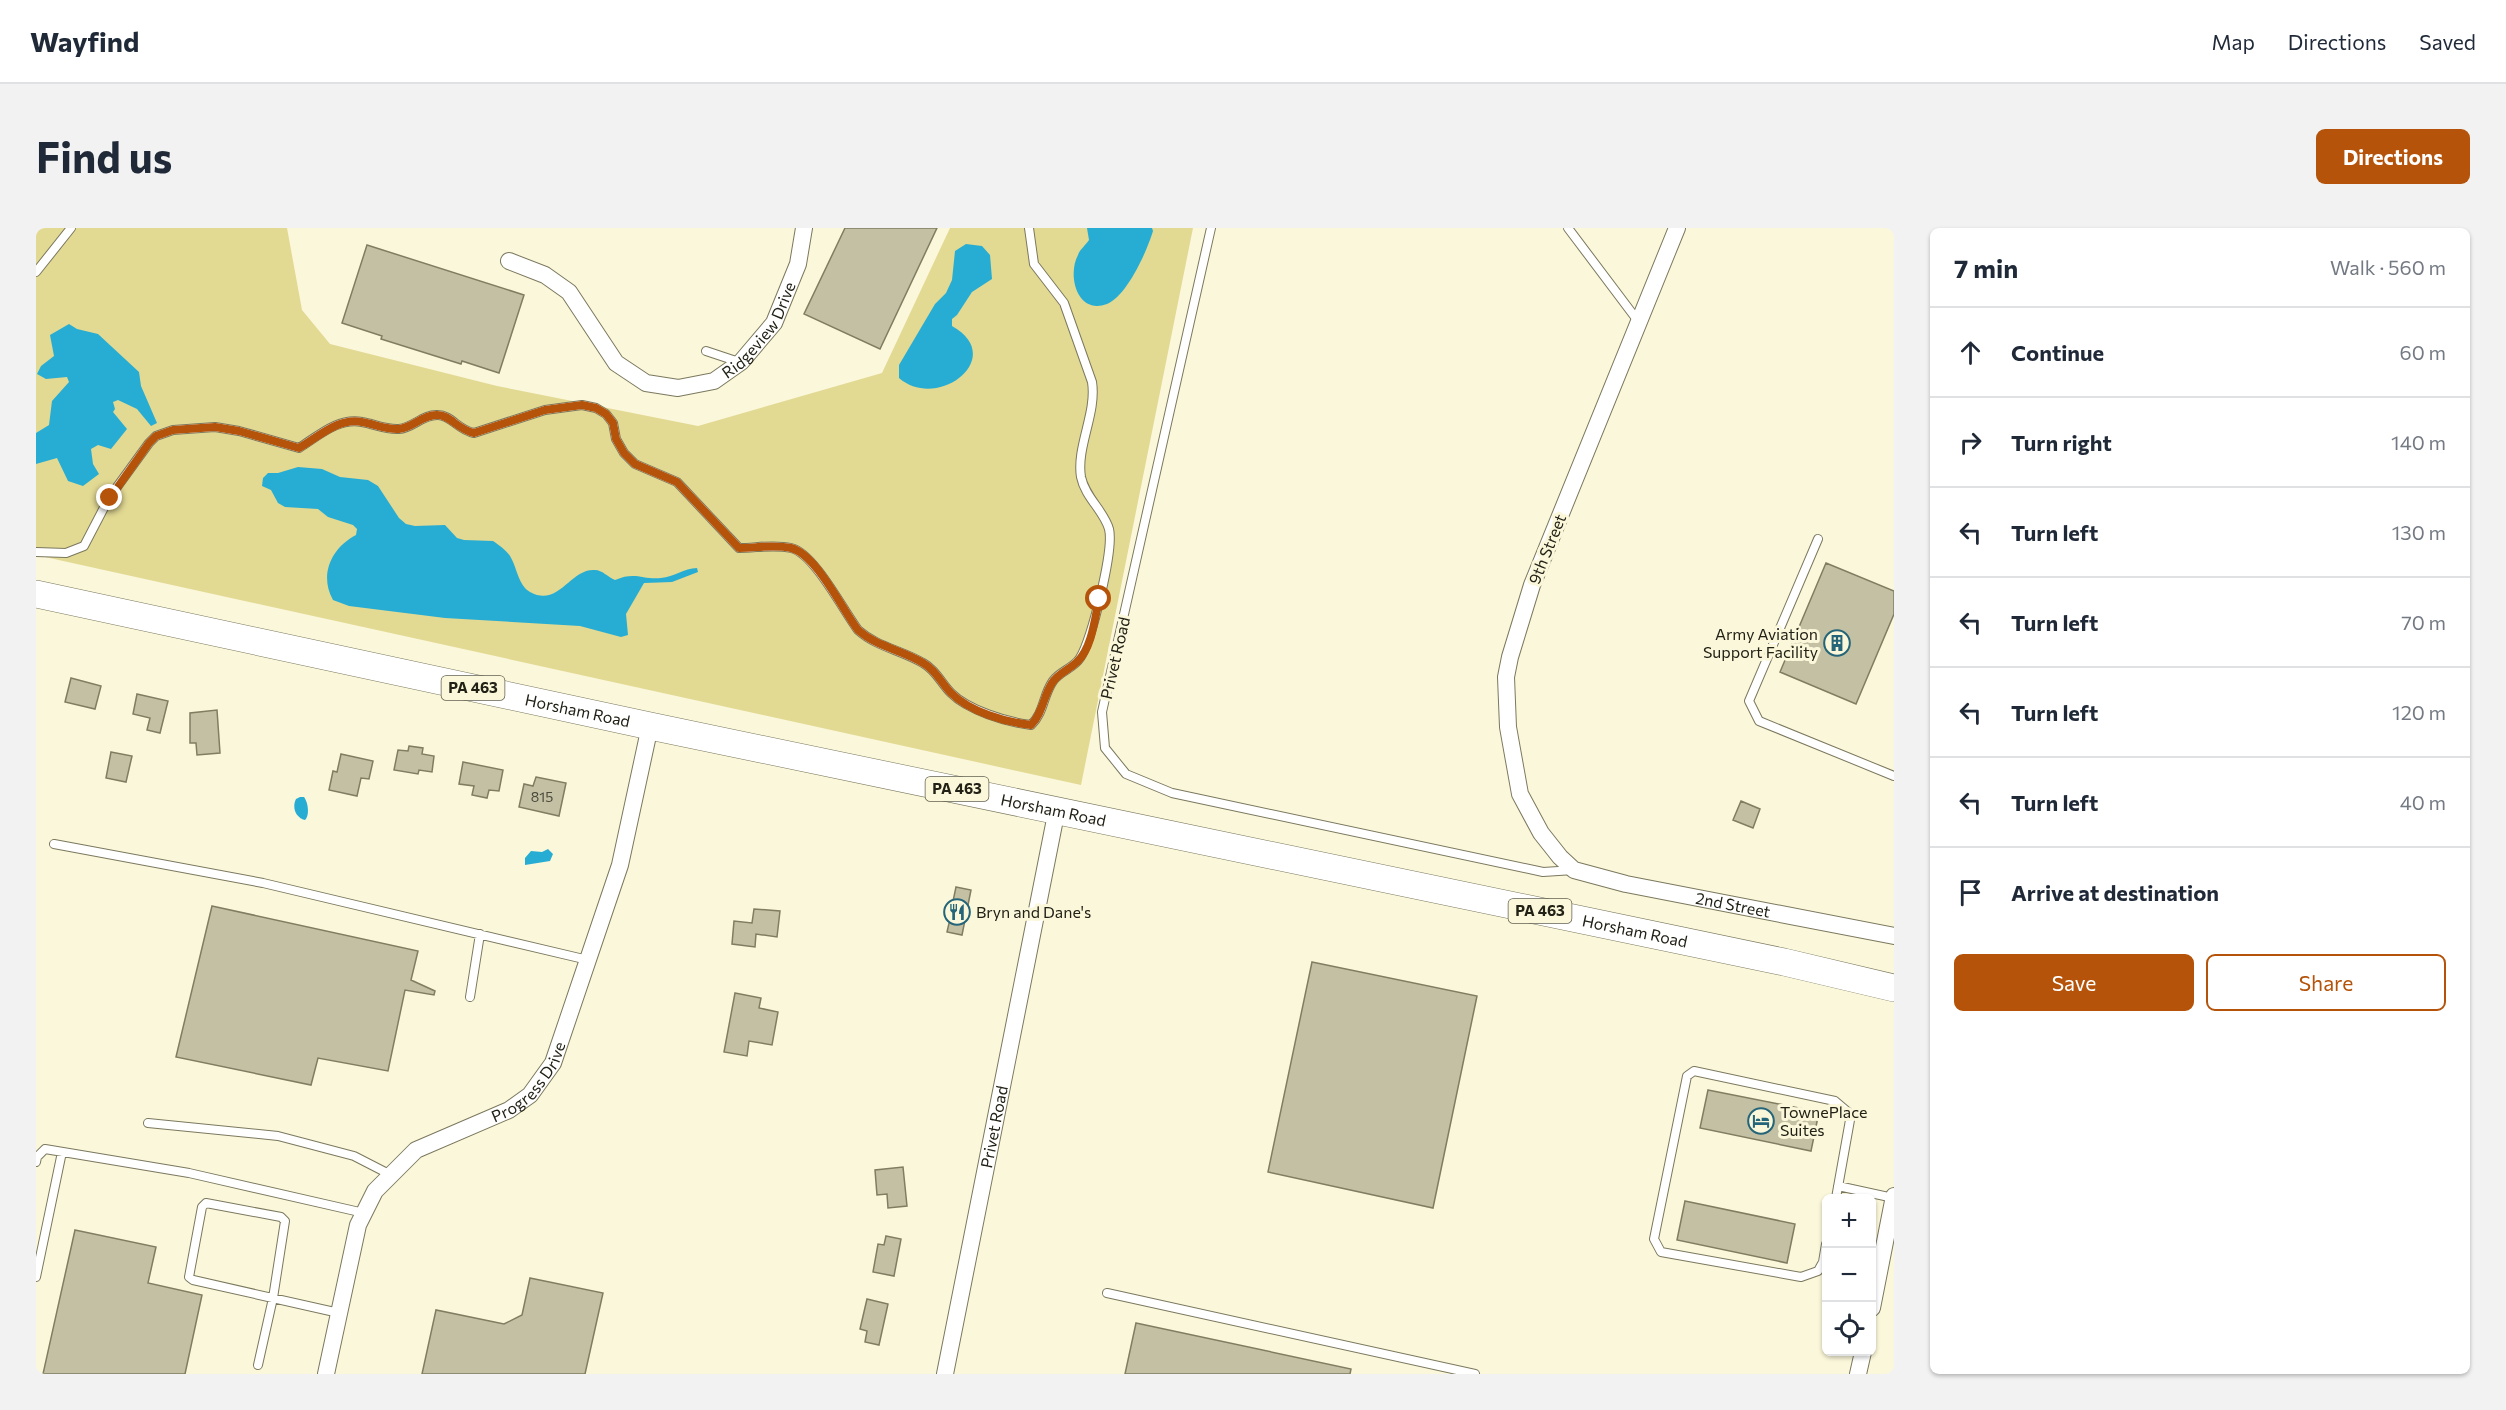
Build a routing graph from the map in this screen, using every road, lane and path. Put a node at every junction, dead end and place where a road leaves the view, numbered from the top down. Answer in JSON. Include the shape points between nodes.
{"nodes":[{"id":1,"x":71,"y":228,"type":"edge"},
{"id":2,"x":804,"y":228,"type":"edge"},
{"id":3,"x":1029,"y":228,"type":"edge"},
{"id":4,"x":1212,"y":228,"type":"edge"},
{"id":5,"x":1568,"y":228,"type":"edge"},
{"id":6,"x":1677,"y":228,"type":"edge"},
{"id":7,"x":509,"y":261,"type":"dead end"},
{"id":8,"x":36,"y":272,"type":"edge"},
{"id":9,"x":1639,"y":322,"type":"junction"},
{"id":10,"x":706,"y":351,"type":"dead end"},
{"id":11,"x":741,"y":362,"type":"junction"},
{"id":12,"x":1818,"y":539,"type":"dead end"},
{"id":13,"x":36,"y":552,"type":"edge"},
{"id":14,"x":36,"y":594,"type":"edge"},
{"id":15,"x":650,"y":726,"type":"junction"},
{"id":16,"x":1894,"y":776,"type":"edge"},
{"id":17,"x":1057,"y":809,"type":"junction"},
{"id":18,"x":54,"y":844,"type":"dead end"},
{"id":19,"x":1574,"y":870,"type":"junction"},
{"id":20,"x":480,"y":934,"type":"junction"},
{"id":21,"x":1894,"y":936,"type":"edge"},
{"id":22,"x":588,"y":960,"type":"junction"},
{"id":23,"x":1894,"y":988,"type":"edge"},
{"id":24,"x":470,"y":997,"type":"dead end"},
{"id":25,"x":148,"y":1123,"type":"dead end"},
{"id":26,"x":62,"y":1152,"type":"junction"},
{"id":27,"x":36,"y":1162,"type":"edge"},
{"id":28,"x":391,"y":1175,"type":"junction"},
{"id":29,"x":1838,"y":1186,"type":"junction"},
{"id":30,"x":1837,"y":1194,"type":"edge"},
{"id":31,"x":1894,"y":1197,"type":"edge"},
{"id":32,"x":364,"y":1213,"type":"junction"},
{"id":33,"x":1826,"y":1248,"type":"edge"},
{"id":34,"x":36,"y":1272,"type":"edge"},
{"id":35,"x":1107,"y":1293,"type":"dead end"},
{"id":36,"x":273,"y":1298,"type":"junction"},
{"id":37,"x":1873,"y":1302,"type":"edge"},
{"id":38,"x":339,"y":1313,"type":"junction"},
{"id":39,"x":1862,"y":1356,"type":"edge"},
{"id":40,"x":258,"y":1365,"type":"dead end"},
{"id":41,"x":326,"y":1374,"type":"edge"},
{"id":42,"x":945,"y":1374,"type":"edge"},
{"id":43,"x":1475,"y":1374,"type":"edge"},
{"id":44,"x":1858,"y":1374,"type":"edge"}],
"edges":[{"from":1,"to":8,"type":"lane"},
{"from":2,"to":11,"type":"street","name":"Ridgeview Drive","via":[[798,264],[774,323]]},
{"from":3,"to":13,"type":"lane","via":[[1034,264],[1064,303],[1092,382],[1094,394],[1081,476],[1109,529],[1109,552],[1086,647],[1079,661],[1052,682],[1038,718],[1031,725],[1003,720],[959,700],[933,670],[868,639],[799,550],[777,546],[739,548],[677,482],[635,464],[624,453],[606,414],[582,405],[545,410],[474,433],[463,431],[446,416],[436,415],[398,429],[350,421],[336,425],[299,448],[227,428],[173,430],[149,443],[106,503],[84,546],[66,553]]},
{"from":4,"to":19,"type":"lane","name":"Privet Road","via":[[1102,712],[1105,748],[1126,774],[1172,793],[1543,872]]},
{"from":5,"to":9,"type":"lane"},
{"from":6,"to":9,"type":"street","name":"9th Street"},
{"from":7,"to":11,"type":"street","name":"Ridgeview Drive","via":[[545,275],[569,292],[616,363],[646,383],[678,388],[714,381]]},
{"from":9,"to":19,"type":"street","name":"9th Street","via":[[1529,593],[1506,677],[1508,727],[1520,794],[1541,833]]},
{"from":10,"to":11,"type":"lane"},
{"from":12,"to":16,"type":"lane","via":[[1749,701],[1759,722]]},
{"from":14,"to":15,"type":"main road","name":"Horsham Road","number":"PA 463"},
{"from":15,"to":17,"type":"main road","name":"Horsham Road","number":"PA 463"},
{"from":15,"to":22,"type":"street","name":"Progress Drive","via":[[620,865]]},
{"from":17,"to":23,"type":"main road","name":"Horsham Road","number":"PA 463"},
{"from":17,"to":42,"type":"street","name":"Privet Road"},
{"from":18,"to":20,"type":"lane","via":[[263,883]]},
{"from":19,"to":21,"type":"street","name":"2nd Street","via":[[1626,884]]},
{"from":20,"to":22,"type":"lane"},
{"from":20,"to":24,"type":"lane"},
{"from":22,"to":28,"type":"street","name":"Progress Drive","via":[[553,1063],[530,1095],[509,1110],[416,1150]]},
{"from":25,"to":28,"type":"lane","via":[[278,1136],[354,1156]]},
{"from":26,"to":27,"type":"lane","via":[[45,1149]]},
{"from":26,"to":32,"type":"lane","via":[[189,1173]]},
{"from":26,"to":34,"type":"lane"},
{"from":28,"to":32,"type":"street","name":"Progress Drive","via":[[375,1191]]},
{"from":29,"to":30,"type":"lane"},
{"from":29,"to":31,"type":"lane"},
{"from":29,"to":33,"type":"lane","via":[[1850,1120],[1848,1112],[1835,1101],[1694,1071],[1687,1076],[1654,1239],[1661,1252],[1801,1277],[1818,1271]]},
{"from":31,"to":37,"type":"street"},
{"from":32,"to":38,"type":"street","name":"Progress Drive"},
{"from":35,"to":43,"type":"lane"},
{"from":36,"to":36,"type":"lane","via":[[189,1277],[202,1207],[206,1203],[281,1217],[285,1221]]},
{"from":36,"to":38,"type":"lane"},
{"from":36,"to":40,"type":"lane"},
{"from":38,"to":41,"type":"street","name":"Progress Drive"},
{"from":39,"to":44,"type":"street"}]}
